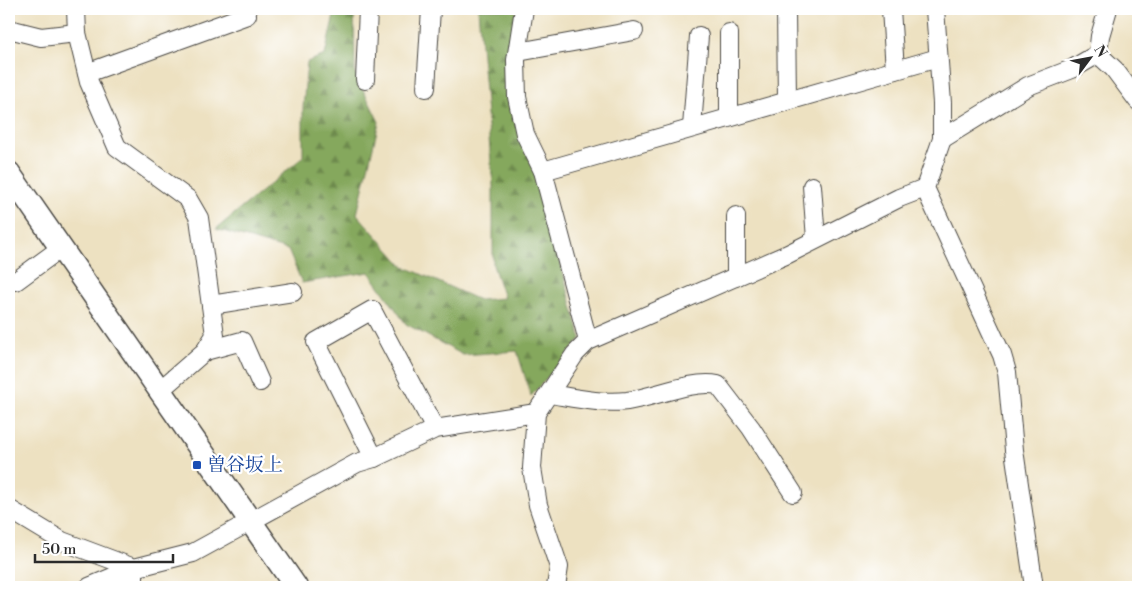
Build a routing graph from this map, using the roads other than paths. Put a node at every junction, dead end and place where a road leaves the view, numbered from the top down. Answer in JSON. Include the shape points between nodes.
{"nodes":[{"id":1,"x":76,"y":9,"type":"edge"},
{"id":2,"x":245,"y":9,"type":"edge"},
{"id":3,"x":368,"y":9,"type":"edge"},
{"id":4,"x":431,"y":9,"type":"edge"},
{"id":5,"x":524,"y":9,"type":"edge"},
{"id":6,"x":786,"y":9,"type":"edge"},
{"id":7,"x":891,"y":9,"type":"edge"},
{"id":8,"x":935,"y":9,"type":"edge"},
{"id":9,"x":1108,"y":9,"type":"edge"},
{"id":10,"x":9,"y":29,"type":"edge"},
{"id":11,"x":634,"y":31,"type":"dead end"},
{"id":12,"x":77,"y":33,"type":"junction"},
{"id":13,"x":728,"y":33,"type":"dead end"},
{"id":14,"x":699,"y":36,"type":"dead end"},
{"id":15,"x":518,"y":52,"type":"junction"},
{"id":16,"x":1098,"y":54,"type":"junction"},
{"id":17,"x":938,"y":58,"type":"junction"},
{"id":18,"x":895,"y":70,"type":"junction"},
{"id":19,"x":87,"y":73,"type":"junction"},
{"id":20,"x":366,"y":80,"type":"dead end"},
{"id":21,"x":426,"y":88,"type":"dead end"},
{"id":22,"x":787,"y":100,"type":"junction"},
{"id":23,"x":1138,"y":101,"type":"edge"},
{"id":24,"x":729,"y":116,"type":"junction"},
{"id":25,"x":692,"y":127,"type":"junction"},
{"id":26,"x":942,"y":139,"type":"junction"},
{"id":27,"x":543,"y":171,"type":"junction"},
{"id":28,"x":9,"y":173,"type":"edge"},
{"id":29,"x":812,"y":186,"type":"dead end"},
{"id":30,"x":925,"y":188,"type":"junction"},
{"id":31,"x":736,"y":216,"type":"dead end"},
{"id":32,"x":816,"y":239,"type":"junction"},
{"id":33,"x":61,"y":248,"type":"junction"},
{"id":34,"x":736,"y":276,"type":"junction"},
{"id":35,"x":16,"y":281,"type":"dead end"},
{"id":36,"x":293,"y":292,"type":"dead end"},
{"id":37,"x":211,"y":305,"type":"junction"},
{"id":38,"x":588,"y":341,"type":"junction"},
{"id":39,"x":205,"y":351,"type":"junction"},
{"id":40,"x":260,"y":382,"type":"dead end"},
{"id":41,"x":159,"y":391,"type":"junction"},
{"id":42,"x":550,"y":394,"type":"junction"},
{"id":43,"x":536,"y":413,"type":"junction"},
{"id":44,"x":434,"y":429,"type":"junction"},
{"id":45,"x":374,"y":458,"type":"junction"},
{"id":46,"x":793,"y":493,"type":"dead end"},
{"id":47,"x":9,"y":509,"type":"edge"},
{"id":48,"x":251,"y":523,"type":"junction"},
{"id":49,"x":134,"y":568,"type":"junction"},
{"id":50,"x":89,"y":587,"type":"edge"},
{"id":51,"x":134,"y":587,"type":"edge"},
{"id":52,"x":296,"y":587,"type":"edge"},
{"id":53,"x":556,"y":587,"type":"edge"},
{"id":54,"x":1034,"y":587,"type":"edge"}],
"edges":[{"from":1,"to":12,"type":"street"},
{"from":2,"to":19,"type":"street","via":[[247,15]]},
{"from":3,"to":20,"type":"street"},
{"from":4,"to":21,"type":"street"},
{"from":5,"to":15,"type":"street"},
{"from":6,"to":22,"type":"street"},
{"from":7,"to":18,"type":"street"},
{"from":8,"to":17,"type":"street"},
{"from":9,"to":16,"type":"street"},
{"from":10,"to":12,"type":"street","via":[[42,37]]},
{"from":11,"to":15,"type":"street"},
{"from":12,"to":19,"type":"street"},
{"from":13,"to":24,"type":"street"},
{"from":14,"to":25,"type":"street"},
{"from":15,"to":27,"type":"street","via":[[517,97],[525,134]]},
{"from":16,"to":23,"type":"street"},
{"from":16,"to":26,"type":"street","via":[[1072,69],[1028,86]]},
{"from":17,"to":18,"type":"street"},
{"from":17,"to":26,"type":"street"},
{"from":18,"to":22,"type":"street"},
{"from":19,"to":37,"type":"street","via":[[117,146],[188,198],[199,218]]},
{"from":22,"to":24,"type":"street"},
{"from":24,"to":25,"type":"street"},
{"from":25,"to":27,"type":"street"},
{"from":26,"to":30,"type":"street"},
{"from":27,"to":38,"type":"street"},
{"from":28,"to":33,"type":"main road"},
{"from":29,"to":32,"type":"street"},
{"from":30,"to":32,"type":"street"},
{"from":30,"to":54,"type":"street","via":[[1007,372],[1016,468]]},
{"from":31,"to":34,"type":"street"},
{"from":32,"to":34,"type":"street"},
{"from":33,"to":35,"type":"street"},
{"from":33,"to":41,"type":"main road"},
{"from":34,"to":38,"type":"street"},
{"from":36,"to":37,"type":"street"},
{"from":37,"to":39,"type":"street","via":[[215,335]]},
{"from":38,"to":42,"type":"street","via":[[575,354]]},
{"from":39,"to":40,"type":"street","via":[[242,341]]},
{"from":39,"to":41,"type":"street"},
{"from":41,"to":48,"type":"main road"},
{"from":42,"to":43,"type":"street"},
{"from":42,"to":46,"type":"street","via":[[593,401],[626,401],[704,382],[718,384]]},
{"from":43,"to":44,"type":"street"},
{"from":43,"to":53,"type":"street","via":[[532,468],[538,505],[559,567]]},
{"from":44,"to":45,"type":"street"},
{"from":44,"to":45,"type":"street","via":[[372,310],[316,342]]},
{"from":45,"to":48,"type":"street","via":[[357,464]]},
{"from":47,"to":49,"type":"street","via":[[62,542]]},
{"from":48,"to":49,"type":"street","via":[[193,553]]},
{"from":48,"to":52,"type":"main road"},
{"from":49,"to":50,"type":"street"},
{"from":49,"to":51,"type":"street"}]}
